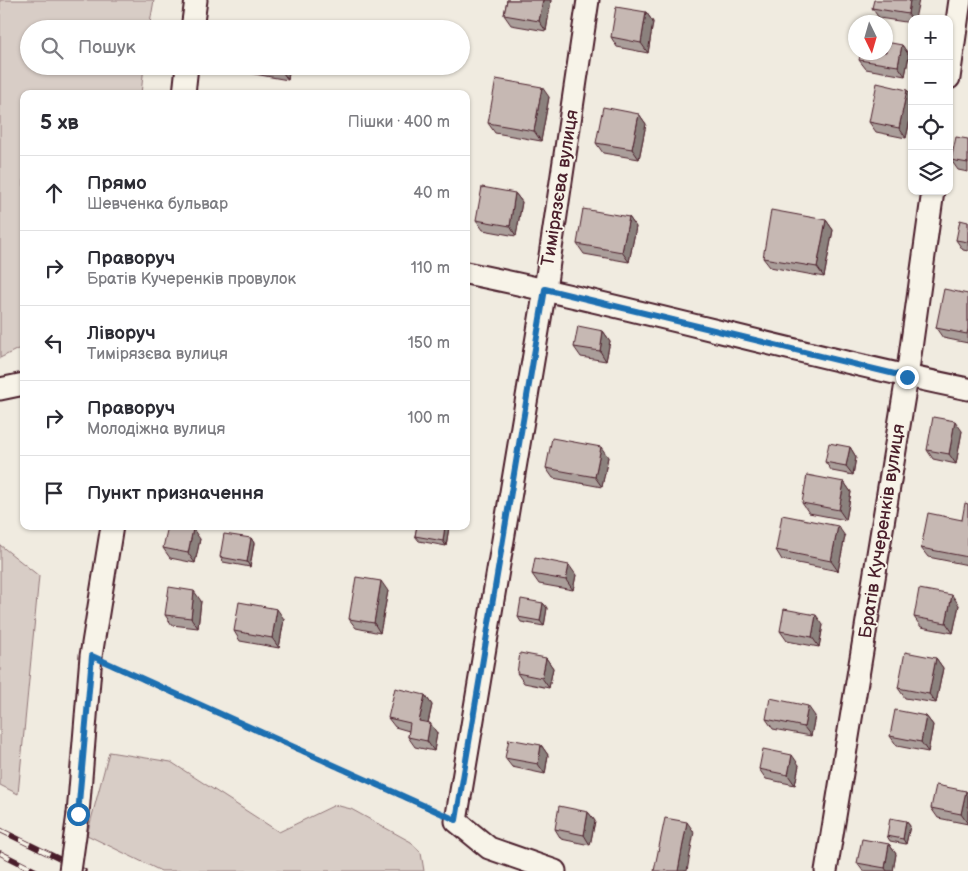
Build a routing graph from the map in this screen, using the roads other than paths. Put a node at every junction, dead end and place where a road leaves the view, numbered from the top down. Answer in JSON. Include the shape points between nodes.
{"nodes":[{"id":1,"x":196,"y":0,"type":"edge"},
{"id":2,"x":588,"y":0,"type":"edge"},
{"id":3,"x":960,"y":0,"type":"edge"},
{"id":4,"x":193,"y":20,"type":"edge"},
{"id":5,"x":952,"y":60,"type":"edge"},
{"id":6,"x":186,"y":75,"type":"edge"},
{"id":7,"x":184,"y":90,"type":"edge"},
{"id":8,"x":932,"y":195,"type":"edge"},
{"id":9,"x":470,"y":274,"type":"edge"},
{"id":10,"x":545,"y":289,"type":"junction"},
{"id":11,"x":907,"y":377,"type":"junction"},
{"id":12,"x":20,"y":385,"type":"edge"},
{"id":13,"x":0,"y":389,"type":"edge"},
{"id":14,"x":968,"y":389,"type":"edge"},
{"id":15,"x":111,"y":530,"type":"edge"},
{"id":16,"x":70,"y":871,"type":"edge"},
{"id":17,"x":555,"y":871,"type":"edge"},
{"id":18,"x":826,"y":871,"type":"edge"}],
"edges":[{"from":1,"to":4,"type":"street"},
{"from":2,"to":10,"type":"street","name":"Тимірязєва вулиця"},
{"from":3,"to":5,"type":"street"},
{"from":6,"to":7,"type":"street"},
{"from":8,"to":11,"type":"street","name":"Братів Кучеренків вулиця"},
{"from":9,"to":10,"type":"street"},
{"from":10,"to":11,"type":"street"},
{"from":10,"to":17,"type":"street","name":"Тимірязєва вулиця","via":[[456,820],[489,848]]},
{"from":11,"to":14,"type":"street"},
{"from":11,"to":18,"type":"street","name":"Братів Кучеренків вулиця"},
{"from":12,"to":13,"type":"street"},
{"from":15,"to":16,"type":"street","bridge":true,"via":[[92,656]]}]}
